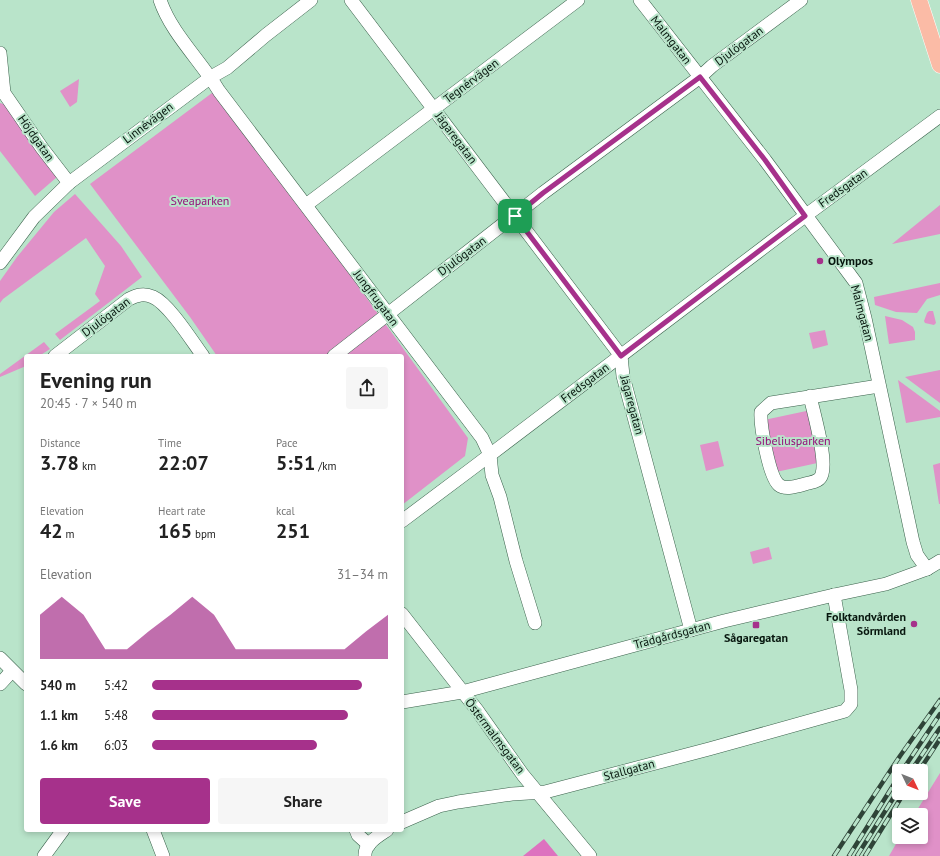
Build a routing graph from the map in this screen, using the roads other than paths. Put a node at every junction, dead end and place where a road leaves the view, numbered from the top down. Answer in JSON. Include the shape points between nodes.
{"nodes":[{"id":1,"x":160,"y":0,"type":"edge"},
{"id":2,"x":312,"y":0,"type":"edge"},
{"id":3,"x":351,"y":0,"type":"edge"},
{"id":4,"x":578,"y":0,"type":"edge"},
{"id":5,"x":640,"y":0,"type":"edge"},
{"id":6,"x":801,"y":0,"type":"edge"},
{"id":7,"x":919,"y":0,"type":"edge"},
{"id":8,"x":0,"y":53,"type":"edge"},
{"id":9,"x":940,"y":64,"type":"edge"},
{"id":10,"x":211,"y":77,"type":"junction"},
{"id":11,"x":700,"y":77,"type":"junction"},
{"id":12,"x":2,"y":93,"type":"edge"},
{"id":13,"x":433,"y":108,"type":"junction"},
{"id":14,"x":940,"y":116,"type":"edge"},
{"id":15,"x":69,"y":183,"type":"junction"},
{"id":16,"x":306,"y":205,"type":"junction"},
{"id":17,"x":515,"y":216,"type":"junction"},
{"id":18,"x":805,"y":216,"type":"junction"},
{"id":19,"x":0,"y":263,"type":"edge"},
{"id":20,"x":388,"y":314,"type":"junction"},
{"id":21,"x":59,"y":354,"type":"edge"},
{"id":22,"x":201,"y":354,"type":"edge"},
{"id":23,"x":337,"y":354,"type":"edge"},
{"id":24,"x":621,"y":356,"type":"junction"},
{"id":25,"x":879,"y":386,"type":"junction"},
{"id":26,"x":810,"y":396,"type":"junction"},
{"id":27,"x":490,"y":455,"type":"junction"},
{"id":28,"x":404,"y":520,"type":"edge"},
{"id":29,"x":940,"y":561,"type":"edge"},
{"id":30,"x":928,"y":569,"type":"junction"},
{"id":31,"x":834,"y":595,"type":"junction"},
{"id":32,"x":404,"y":617,"type":"edge"},
{"id":33,"x":535,"y":624,"type":"dead end"},
{"id":34,"x":691,"y":630,"type":"junction"},
{"id":35,"x":0,"y":658,"type":"edge"},
{"id":36,"x":12,"y":671,"type":"junction"},
{"id":37,"x":24,"y":682,"type":"edge"},
{"id":38,"x":0,"y":684,"type":"edge"},
{"id":39,"x":462,"y":692,"type":"junction"},
{"id":40,"x":404,"y":702,"type":"edge"},
{"id":41,"x":538,"y":793,"type":"junction"},
{"id":42,"x":404,"y":821,"type":"edge"},
{"id":43,"x":62,"y":832,"type":"edge"},
{"id":44,"x":153,"y":832,"type":"edge"},
{"id":45,"x":357,"y":832,"type":"edge"},
{"id":46,"x":384,"y":832,"type":"edge"},
{"id":47,"x":367,"y":850,"type":"edge"},
{"id":48,"x":44,"y":856,"type":"edge"},
{"id":49,"x":163,"y":856,"type":"edge"},
{"id":50,"x":590,"y":856,"type":"edge"}],
"edges":[{"from":1,"to":10,"type":"street","name":"Jungfrugatan","via":[[176,31]]},
{"from":2,"to":10,"type":"street","name":"Linnévägen","via":[[227,68]]},
{"from":3,"to":13,"type":"street","name":"Jägaregatan"},
{"from":4,"to":13,"type":"street","name":"Tegnérvägen"},
{"from":5,"to":11,"type":"street","name":"Malmgatan"},
{"from":6,"to":11,"type":"street","name":"Djulögatan"},
{"from":7,"to":9,"type":"main road"},
{"from":8,"to":12,"type":"street","name":"Höjdgatan"},
{"from":10,"to":15,"type":"street","name":"Linnévägen"},
{"from":10,"to":16,"type":"street","name":"Jungfrugatan"},
{"from":11,"to":17,"type":"street","name":"Djulögatan"},
{"from":11,"to":18,"type":"street","name":"Malmgatan"},
{"from":12,"to":15,"type":"street","name":"Höjdgatan"},
{"from":13,"to":16,"type":"street","name":"Tegnérvägen"},
{"from":13,"to":17,"type":"street","name":"Jägaregatan"},
{"from":14,"to":18,"type":"street","name":"Fredsgatan"},
{"from":15,"to":19,"type":"street","name":"Linnévägen","via":[[34,217]]},
{"from":16,"to":20,"type":"street","name":"Jungfrugatan"},
{"from":17,"to":20,"type":"street","name":"Djulögatan"},
{"from":17,"to":24,"type":"street","name":"Jägaregatan"},
{"from":18,"to":24,"type":"street","name":"Fredsgatan"},
{"from":18,"to":25,"type":"street","name":"Malmgatan","via":[[856,283]]},
{"from":20,"to":23,"type":"street","name":"Djulögatan"},
{"from":20,"to":27,"type":"street","name":"Jungfrugatan","via":[[482,438]]},
{"from":21,"to":22,"type":"street","name":"Djulögatan","via":[[129,299],[136,295],[144,295],[153,297],[165,306]]},
{"from":24,"to":27,"type":"street","name":"Fredsgatan"},
{"from":24,"to":34,"type":"street","name":"Jägaregatan","via":[[623,376]]},
{"from":25,"to":26,"type":"street"},
{"from":25,"to":30,"type":"street","name":"Malmgatan","via":[[913,542]]},
{"from":26,"to":26,"type":"street","via":[[771,403],[761,412],[772,474],[778,485],[785,488],[817,481],[822,475],[824,461]]},
{"from":27,"to":28,"type":"street","name":"Fredsgatan"},
{"from":27,"to":33,"type":"street","name":"Jungfrugatan","via":[[492,475]]},
{"from":29,"to":30,"type":"street","name":"Trädgårdsgatan"},
{"from":30,"to":31,"type":"street","name":"Trädgårdsgatan","via":[[886,584]]},
{"from":31,"to":34,"type":"street","name":"Trädgårdsgatan"},
{"from":31,"to":41,"type":"street","name":"Stallgatan","via":[[851,690],[851,704],[847,710]]},
{"from":32,"to":39,"type":"street","name":"Östermalmsgatan"},
{"from":34,"to":39,"type":"street","name":"Trädgårdsgatan"},
{"from":35,"to":36,"type":"street"},
{"from":36,"to":37,"type":"street"},
{"from":36,"to":38,"type":"street"},
{"from":39,"to":40,"type":"street","name":"Trädgårdsgatan"},
{"from":39,"to":41,"type":"street","name":"Östermalmsgatan"},
{"from":41,"to":42,"type":"street","name":"Stallgatan","via":[[458,802],[439,806]]},
{"from":41,"to":50,"type":"street","name":"Östermalmsgatan"},
{"from":43,"to":48,"type":"street"},
{"from":44,"to":49,"type":"street"},
{"from":45,"to":47,"type":"street"},
{"from":46,"to":47,"type":"street"}]}
